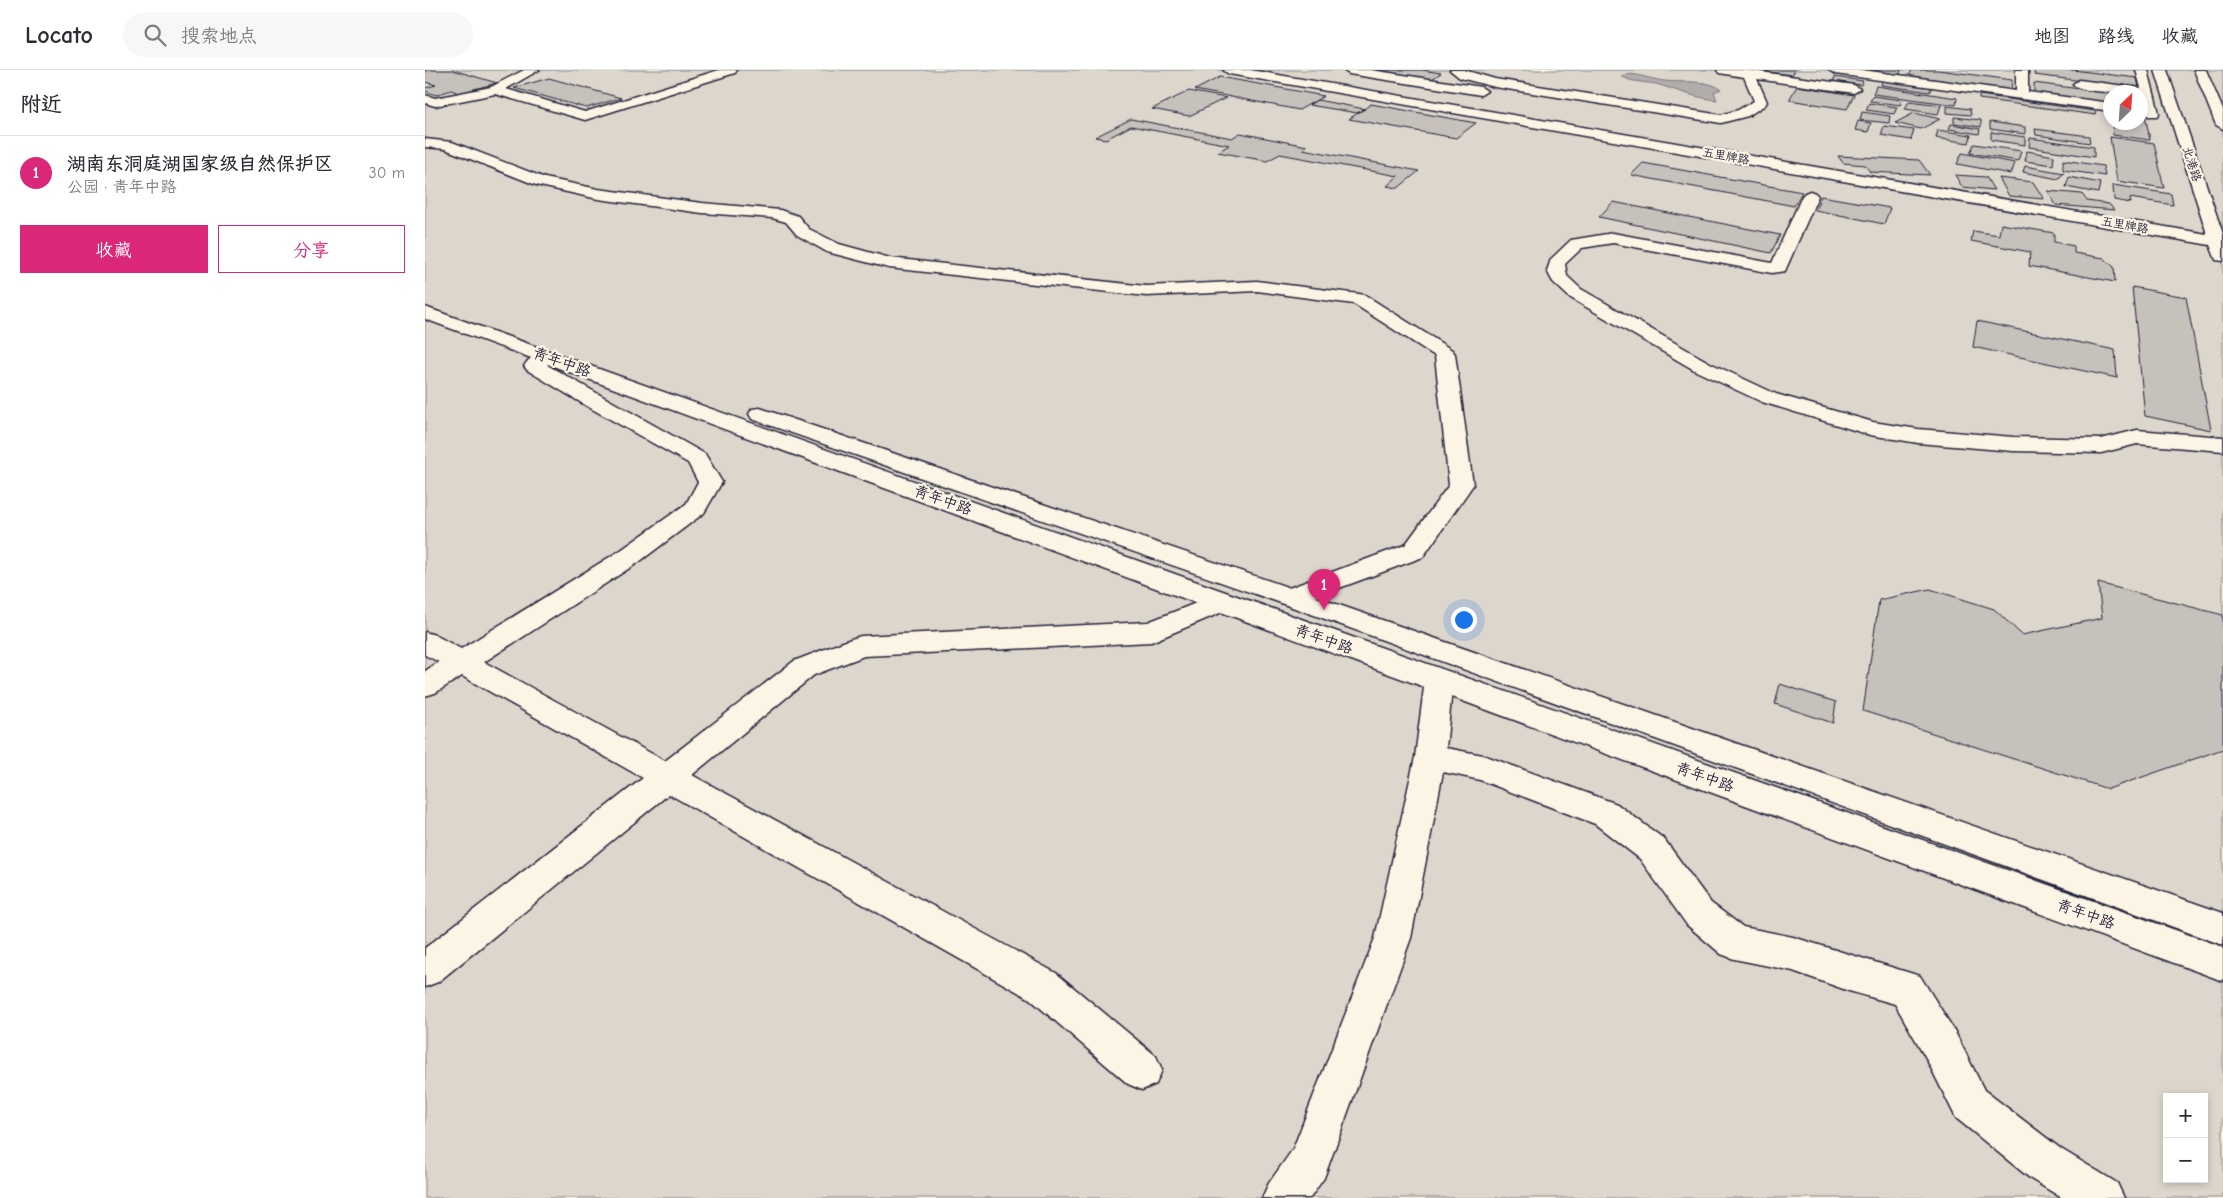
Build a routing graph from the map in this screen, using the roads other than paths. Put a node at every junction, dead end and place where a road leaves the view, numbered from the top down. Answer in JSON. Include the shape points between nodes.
{"nodes":[{"id":1,"x":533,"y":70,"type":"edge"},
{"id":2,"x":727,"y":70,"type":"edge"},
{"id":3,"x":1229,"y":70,"type":"edge"},
{"id":4,"x":1253,"y":70,"type":"edge"},
{"id":5,"x":1349,"y":70,"type":"edge"},
{"id":6,"x":1456,"y":70,"type":"edge"},
{"id":7,"x":1723,"y":70,"type":"edge"},
{"id":8,"x":1835,"y":70,"type":"edge"},
{"id":9,"x":2161,"y":70,"type":"edge"},
{"id":10,"x":2200,"y":70,"type":"edge"},
{"id":11,"x":2126,"y":72,"type":"dead end"},
{"id":12,"x":2143,"y":72,"type":"edge"},
{"id":13,"x":1749,"y":74,"type":"junction"},
{"id":14,"x":2026,"y":74,"type":"edge"},
{"id":15,"x":2010,"y":75,"type":"dead end"},
{"id":16,"x":1804,"y":76,"type":"edge"},
{"id":17,"x":2069,"y":83,"type":"dead end"},
{"id":18,"x":2145,"y":85,"type":"edge"},
{"id":19,"x":1518,"y":87,"type":"junction"},
{"id":20,"x":2103,"y":87,"type":"edge"},
{"id":21,"x":1854,"y":88,"type":"dead end"},
{"id":22,"x":495,"y":90,"type":"junction"},
{"id":23,"x":2022,"y":95,"type":"junction"},
{"id":24,"x":425,"y":99,"type":"edge"},
{"id":25,"x":2103,"y":106,"type":"edge"},
{"id":26,"x":2148,"y":112,"type":"edge"},
{"id":27,"x":2177,"y":116,"type":"junction"},
{"id":28,"x":2223,"y":125,"type":"edge"},
{"id":29,"x":425,"y":143,"type":"edge"},
{"id":30,"x":1811,"y":196,"type":"dead end"},
{"id":31,"x":2220,"y":239,"type":"edge"},
{"id":32,"x":2223,"y":259,"type":"edge"},
{"id":33,"x":425,"y":298,"type":"edge"},
{"id":34,"x":425,"y":313,"type":"edge"},
{"id":35,"x":546,"y":357,"type":"junction"},
{"id":36,"x":2223,"y":444,"type":"edge"},
{"id":37,"x":1290,"y":597,"type":"junction"},
{"id":38,"x":1223,"y":602,"type":"junction"},
{"id":39,"x":425,"y":642,"type":"edge"},
{"id":40,"x":1439,"y":680,"type":"junction"},
{"id":41,"x":425,"y":685,"type":"edge"},
{"id":42,"x":1430,"y":757,"type":"junction"},
{"id":43,"x":2223,"y":929,"type":"edge"},
{"id":44,"x":2223,"y":964,"type":"edge"},
{"id":45,"x":425,"y":970,"type":"edge"},
{"id":46,"x":1142,"y":1070,"type":"dead end"},
{"id":47,"x":1290,"y":1195,"type":"edge"},
{"id":48,"x":2102,"y":1198,"type":"edge"}],
"edges":[{"from":1,"to":22,"type":"street"},
{"from":2,"to":22,"type":"street","via":[[585,116]]},
{"from":3,"to":31,"type":"street","name":"五里牌路"},
{"from":4,"to":31,"type":"street","name":"五里牌路"},
{"from":5,"to":19,"type":"street","via":[[1502,94]]},
{"from":6,"to":19,"type":"street","via":[[1464,75]]},
{"from":7,"to":13,"type":"street"},
{"from":8,"to":23,"type":"street"},
{"from":9,"to":27,"type":"street","name":"北港路"},
{"from":10,"to":28,"type":"street"},
{"from":11,"to":12,"type":"street"},
{"from":12,"to":18,"type":"street"},
{"from":13,"to":16,"type":"street"},
{"from":13,"to":19,"type":"street","via":[[1761,102],[1743,113],[1721,119]]},
{"from":14,"to":15,"type":"street"},
{"from":14,"to":23,"type":"street"},
{"from":16,"to":21,"type":"street"},
{"from":17,"to":20,"type":"street"},
{"from":22,"to":24,"type":"street","via":[[435,102]]},
{"from":23,"to":25,"type":"street"},
{"from":26,"to":27,"type":"street"},
{"from":27,"to":31,"type":"street","name":"北港路"},
{"from":29,"to":37,"type":"street","via":[[447,145],[541,182],[598,194],[703,208],[774,213],[791,219],[803,232],[833,248],[889,264],[1146,291],[1257,286],[1359,299],[1445,354],[1461,485],[1414,551]]},
{"from":30,"to":36,"type":"street","via":[[1779,267],[1613,238],[1577,244],[1557,263],[1556,271],[1575,293],[1703,367],[1769,398],[1870,428],[1918,436],[2013,444],[2101,446],[2137,437]]},
{"from":31,"to":32,"type":"street","name":"北港路"},
{"from":33,"to":37,"type":"street"},
{"from":34,"to":35,"type":"street","name":"青年中路"},
{"from":35,"to":38,"type":"street","name":"青年中路"},
{"from":35,"to":41,"type":"street","via":[[534,366],[697,459],[710,482],[696,508],[630,556]]},
{"from":37,"to":43,"type":"street"},
{"from":38,"to":40,"type":"street","name":"青年中路"},
{"from":38,"to":45,"type":"street","via":[[1151,632],[861,646],[804,668]]},
{"from":39,"to":46,"type":"street","via":[[1043,986]]},
{"from":40,"to":42,"type":"street"},
{"from":40,"to":44,"type":"street","name":"青年中路"},
{"from":42,"to":47,"type":"street","via":[[1393,938],[1309,1163]]},
{"from":42,"to":48,"type":"street","via":[[1483,768],[1606,814],[1652,849],[1699,914],[1734,942],[1793,954],[1907,989],[1940,1044],[1970,1104],[2045,1164]]}]}
